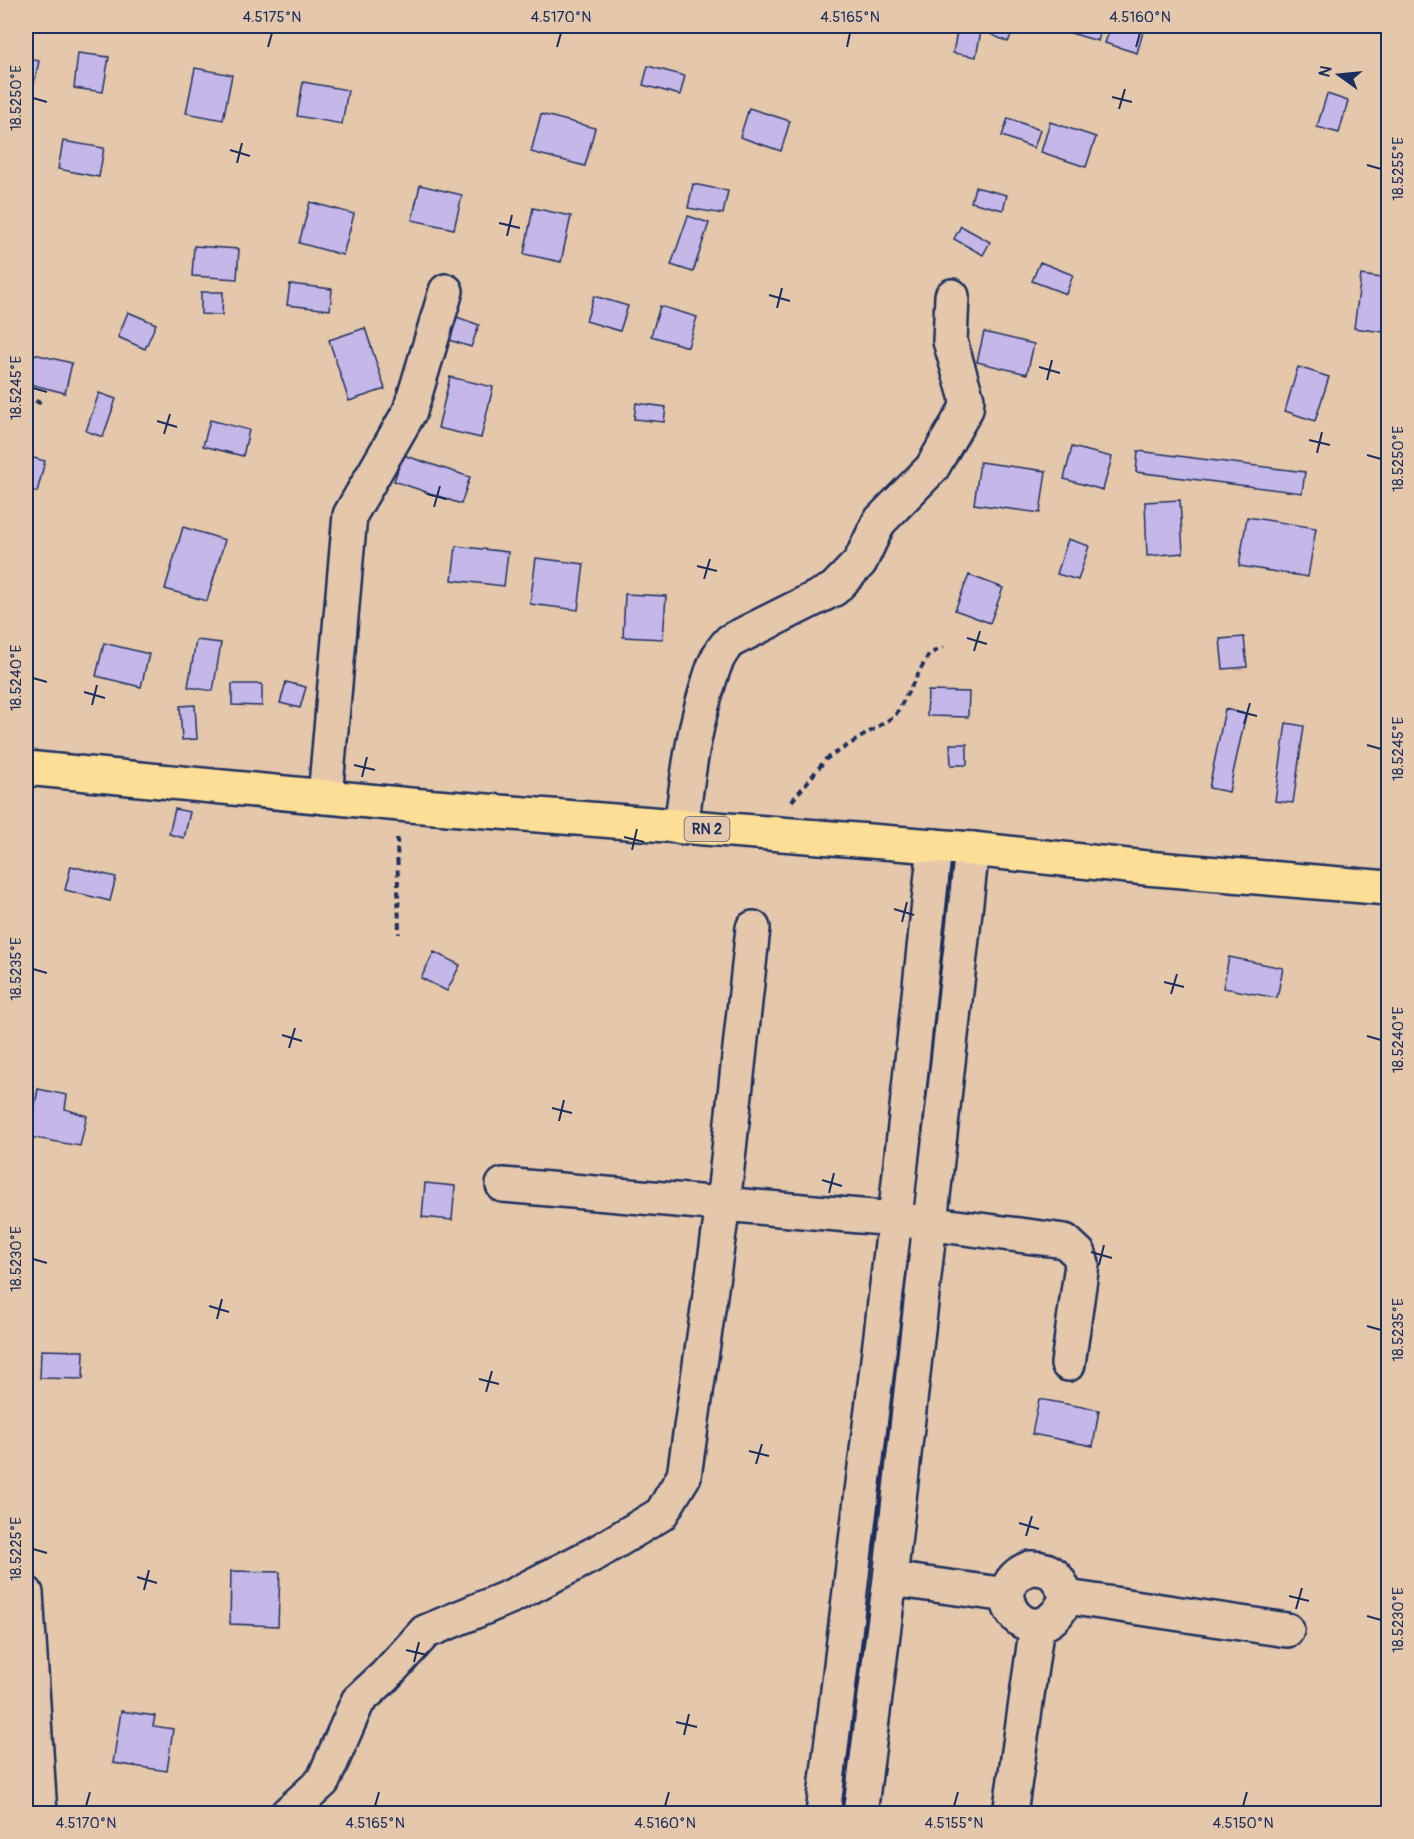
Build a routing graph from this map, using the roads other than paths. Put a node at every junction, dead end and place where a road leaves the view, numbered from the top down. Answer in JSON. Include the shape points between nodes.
{"nodes":[{"id":1,"x":446,"y":291,"type":"dead end"},
{"id":2,"x":952,"y":296,"type":"dead end"},
{"id":3,"x":26,"y":768,"type":"edge"},
{"id":4,"x":325,"y":797,"type":"junction"},
{"id":5,"x":681,"y":827,"type":"junction"},
{"id":6,"x":935,"y":846,"type":"junction"},
{"id":7,"x":972,"y":849,"type":"junction"},
{"id":8,"x":1389,"y":888,"type":"edge"},
{"id":9,"x":753,"y":928,"type":"dead end"},
{"id":10,"x":503,"y":1185,"type":"dead end"},
{"id":11,"x":723,"y":1205,"type":"junction"},
{"id":12,"x":896,"y":1219,"type":"junction"},
{"id":13,"x":931,"y":1223,"type":"junction"},
{"id":14,"x":1068,"y":1364,"type":"dead end"},
{"id":15,"x":890,"y":1580,"type":"junction"},
{"id":16,"x":1008,"y":1595,"type":"junction"},
{"id":17,"x":1067,"y":1597,"type":"junction"},
{"id":18,"x":26,"y":1608,"type":"edge"},
{"id":19,"x":1037,"y":1625,"type":"junction"},
{"id":20,"x":1287,"y":1630,"type":"dead end"},
{"id":21,"x":40,"y":1814,"type":"edge"},
{"id":22,"x":287,"y":1814,"type":"edge"},
{"id":23,"x":823,"y":1814,"type":"edge"},
{"id":24,"x":860,"y":1814,"type":"edge"},
{"id":25,"x":1011,"y":1814,"type":"edge"}],
"edges":[{"from":1,"to":4,"type":"street","via":[[410,411],[350,515]]},
{"from":2,"to":5,"type":"street","via":[[950,341],[967,399],[966,409],[932,468],[879,522],[863,558],[834,589],[730,641],[722,650],[714,664],[694,733]]},
{"from":3,"to":4,"type":"main road","number":"RN 2"},
{"from":4,"to":5,"type":"main road","number":"RN 2"},
{"from":5,"to":6,"type":"main road","number":"RN 2"},
{"from":6,"to":7,"type":"main road","number":"RN 2"},
{"from":6,"to":12,"type":"street"},
{"from":7,"to":8,"type":"main road","number":"RN 2"},
{"from":7,"to":13,"type":"street"},
{"from":9,"to":11,"type":"street"},
{"from":10,"to":11,"type":"street"},
{"from":11,"to":12,"type":"street"},
{"from":11,"to":22,"type":"street","via":[[684,1476],[661,1514],[512,1596],[425,1632],[358,1701],[323,1780]]},
{"from":12,"to":13,"type":"street"},
{"from":12,"to":23,"type":"street"},
{"from":13,"to":14,"type":"street","via":[[1065,1241],[1072,1246],[1082,1264]]},
{"from":13,"to":15,"type":"street"},
{"from":15,"to":16,"type":"street"},
{"from":15,"to":24,"type":"street"},
{"from":16,"to":17,"type":"street","via":[[1022,1572],[1040,1568],[1056,1576]]},
{"from":16,"to":19,"type":"street","via":[[1019,1620]]},
{"from":17,"to":19,"type":"street","via":[[1055,1618]]},
{"from":17,"to":20,"type":"street"},
{"from":18,"to":21,"type":"street"},
{"from":19,"to":25,"type":"street"}]}
